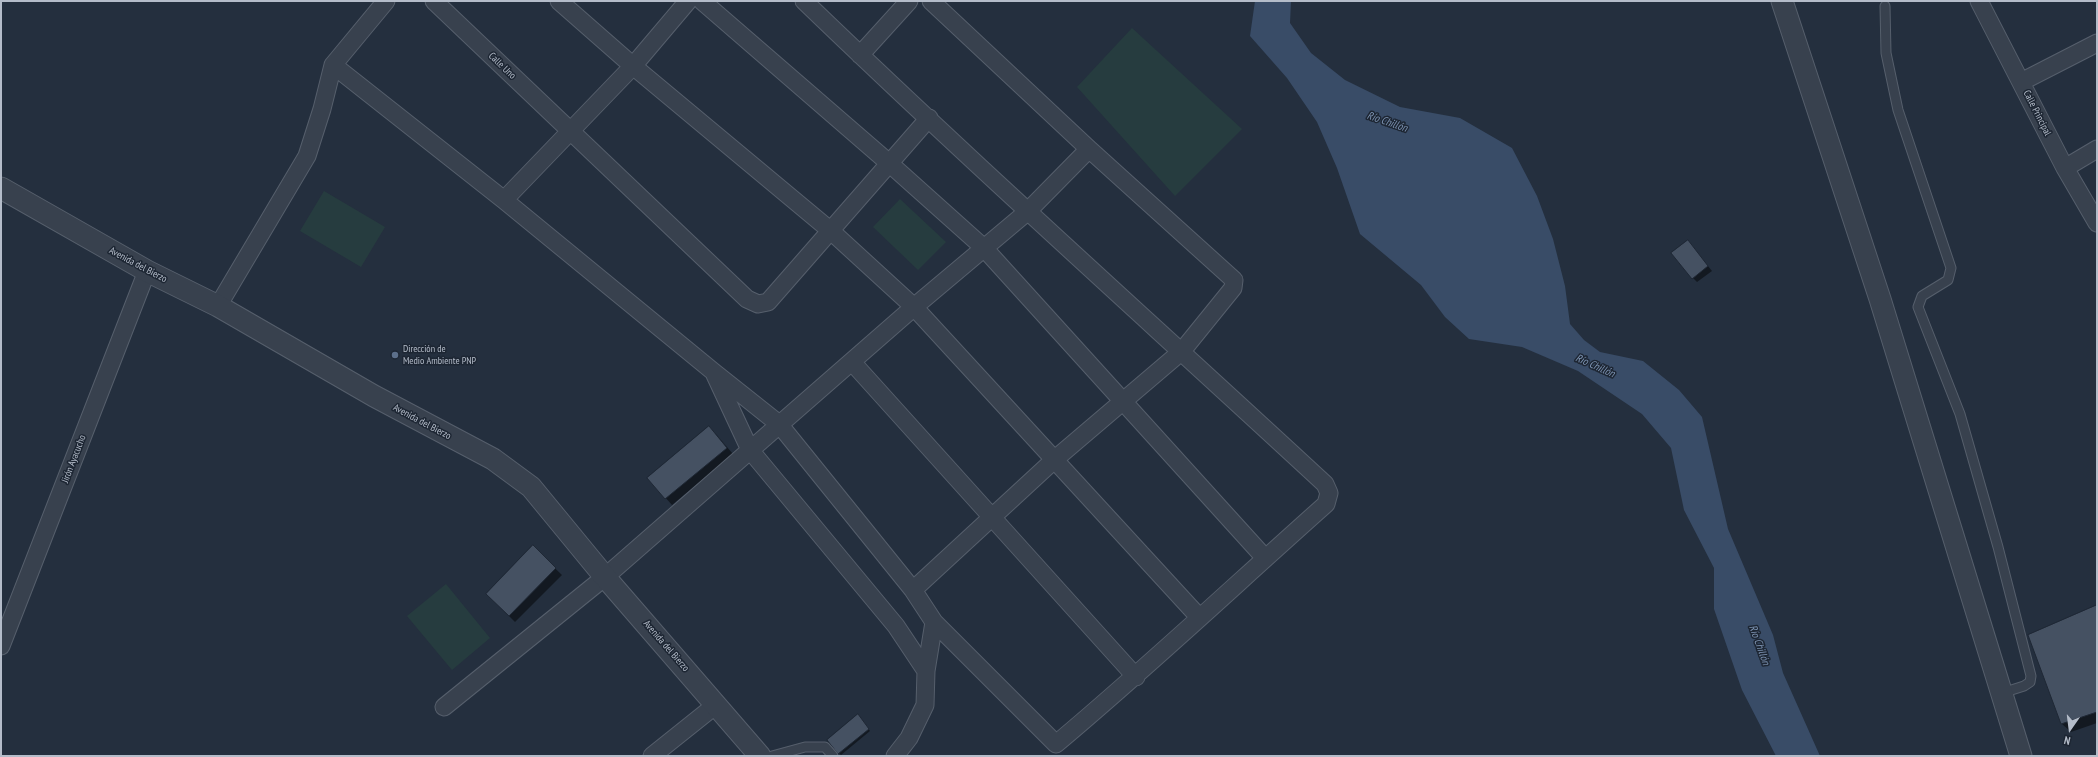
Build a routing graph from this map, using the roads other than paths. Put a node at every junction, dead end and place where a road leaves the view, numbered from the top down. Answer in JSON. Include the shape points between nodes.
{"nodes":[{"id":1,"x":386,"y":1,"type":"edge"},
{"id":2,"x":434,"y":1,"type":"edge"},
{"id":3,"x":559,"y":1,"type":"edge"},
{"id":4,"x":688,"y":1,"type":"edge"},
{"id":5,"x":702,"y":1,"type":"edge"},
{"id":6,"x":804,"y":1,"type":"edge"},
{"id":7,"x":910,"y":1,"type":"edge"},
{"id":8,"x":930,"y":1,"type":"edge"},
{"id":9,"x":1782,"y":1,"type":"edge"},
{"id":10,"x":1979,"y":1,"type":"edge"},
{"id":11,"x":1885,"y":6,"type":"dead end"},
{"id":12,"x":2097,"y":43,"type":"edge"},
{"id":13,"x":860,"y":55,"type":"junction"},
{"id":14,"x":333,"y":66,"type":"junction"},
{"id":15,"x":633,"y":66,"type":"junction"},
{"id":16,"x":2021,"y":82,"type":"junction"},
{"id":17,"x":929,"y":118,"type":"junction"},
{"id":18,"x":570,"y":131,"type":"junction"},
{"id":19,"x":1089,"y":149,"type":"junction"},
{"id":20,"x":2097,"y":149,"type":"edge"},
{"id":21,"x":889,"y":163,"type":"junction"},
{"id":22,"x":2064,"y":168,"type":"junction"},
{"id":23,"x":1,"y":188,"type":"edge"},
{"id":24,"x":504,"y":200,"type":"junction"},
{"id":25,"x":1027,"y":212,"type":"junction"},
{"id":26,"x":2097,"y":222,"type":"edge"},
{"id":27,"x":831,"y":231,"type":"junction"},
{"id":28,"x":984,"y":248,"type":"junction"},
{"id":29,"x":147,"y":271,"type":"junction"},
{"id":30,"x":218,"y":306,"type":"junction"},
{"id":31,"x":914,"y":307,"type":"junction"},
{"id":32,"x":1182,"y":351,"type":"junction"},
{"id":33,"x":852,"y":362,"type":"junction"},
{"id":34,"x":715,"y":373,"type":"junction"},
{"id":35,"x":1123,"y":401,"type":"junction"},
{"id":36,"x":779,"y":424,"type":"junction"},
{"id":37,"x":750,"y":450,"type":"junction"},
{"id":38,"x":1054,"y":460,"type":"junction"},
{"id":39,"x":991,"y":517,"type":"junction"},
{"id":40,"x":1265,"y":558,"type":"junction"},
{"id":41,"x":605,"y":577,"type":"junction"},
{"id":42,"x":914,"y":590,"type":"junction"},
{"id":43,"x":1199,"y":617,"type":"junction"},
{"id":44,"x":934,"y":622,"type":"junction"},
{"id":45,"x":1,"y":646,"type":"edge"},
{"id":46,"x":926,"y":671,"type":"junction"},
{"id":47,"x":1136,"y":677,"type":"junction"},
{"id":48,"x":2002,"y":693,"type":"junction"},
{"id":49,"x":717,"y":704,"type":"junction"},
{"id":50,"x":444,"y":706,"type":"dead end"},
{"id":51,"x":652,"y":756,"type":"edge"},
{"id":52,"x":760,"y":756,"type":"edge"},
{"id":53,"x":772,"y":756,"type":"edge"},
{"id":54,"x":833,"y":756,"type":"edge"},
{"id":55,"x":895,"y":756,"type":"edge"},
{"id":56,"x":2021,"y":756,"type":"edge"}],
"edges":[{"from":1,"to":14,"type":"street"},
{"from":2,"to":18,"type":"street","name":"Calle Uno"},
{"from":3,"to":15,"type":"street"},
{"from":4,"to":15,"type":"street"},
{"from":5,"to":21,"type":"street"},
{"from":6,"to":13,"type":"street"},
{"from":7,"to":13,"type":"street"},
{"from":8,"to":19,"type":"street"},
{"from":9,"to":48,"type":"street","via":[[1880,299]]},
{"from":10,"to":16,"type":"street","name":"Calle Principal"},
{"from":11,"to":48,"type":"lane","via":[[1886,53],[1898,110],[1952,268],[1948,280],[1922,296],[1918,307],[1960,414],[2031,676],[2030,682],[2024,686]]},
{"from":12,"to":16,"type":"street"},
{"from":13,"to":17,"type":"street"},
{"from":14,"to":24,"type":"street"},
{"from":14,"to":30,"type":"street","via":[[307,156]]},
{"from":15,"to":18,"type":"street"},
{"from":15,"to":27,"type":"street"},
{"from":16,"to":22,"type":"street","name":"Calle Principal"},
{"from":17,"to":21,"type":"street","name":"Calle Uno"},
{"from":17,"to":25,"type":"street"},
{"from":18,"to":24,"type":"street"},
{"from":18,"to":27,"type":"street","name":"Calle Uno","via":[[747,299],[758,304],[768,302]]},
{"from":19,"to":25,"type":"street"},
{"from":19,"to":32,"type":"street","via":[[1234,280],[1232,288]]},
{"from":20,"to":22,"type":"street"},
{"from":21,"to":27,"type":"street","name":"Calle Uno"},
{"from":21,"to":28,"type":"street"},
{"from":22,"to":26,"type":"street","name":"Calle Principal"},
{"from":23,"to":29,"type":"street","name":"Avenida del Bierzo"},
{"from":24,"to":34,"type":"street"},
{"from":25,"to":28,"type":"street"},
{"from":25,"to":32,"type":"street"},
{"from":27,"to":31,"type":"street"},
{"from":28,"to":31,"type":"street"},
{"from":28,"to":35,"type":"street"},
{"from":29,"to":30,"type":"street","name":"Avenida del Bierzo"},
{"from":29,"to":45,"type":"street","name":"Jirón Ayacucho"},
{"from":30,"to":41,"type":"street","name":"Avenida del Bierzo","via":[[374,396],[493,459],[531,486]]},
{"from":31,"to":33,"type":"street"},
{"from":31,"to":38,"type":"street"},
{"from":32,"to":35,"type":"street"},
{"from":32,"to":40,"type":"street","via":[[1325,484],[1329,493],[1326,504]]},
{"from":33,"to":36,"type":"street"},
{"from":33,"to":39,"type":"street"},
{"from":34,"to":36,"type":"street"},
{"from":34,"to":37,"type":"street"},
{"from":35,"to":38,"type":"street"},
{"from":35,"to":40,"type":"street"},
{"from":36,"to":37,"type":"street"},
{"from":36,"to":42,"type":"street"},
{"from":37,"to":41,"type":"street"},
{"from":37,"to":46,"type":"street","via":[[896,626]]},
{"from":38,"to":39,"type":"street"},
{"from":38,"to":43,"type":"street"},
{"from":39,"to":42,"type":"street"},
{"from":39,"to":47,"type":"street"},
{"from":40,"to":43,"type":"street"},
{"from":41,"to":49,"type":"street","name":"Avenida del Bierzo"},
{"from":41,"to":50,"type":"street"},
{"from":42,"to":44,"type":"street"},
{"from":43,"to":47,"type":"street"},
{"from":44,"to":46,"type":"street"},
{"from":44,"to":47,"type":"street","via":[[1056,744]]},
{"from":46,"to":55,"type":"street","via":[[925,705],[909,738]]},
{"from":48,"to":56,"type":"street"},
{"from":49,"to":51,"type":"street"},
{"from":49,"to":52,"type":"street","name":"Avenida del Bierzo"},
{"from":53,"to":54,"type":"lane","via":[[805,747],[825,747]]}]}
